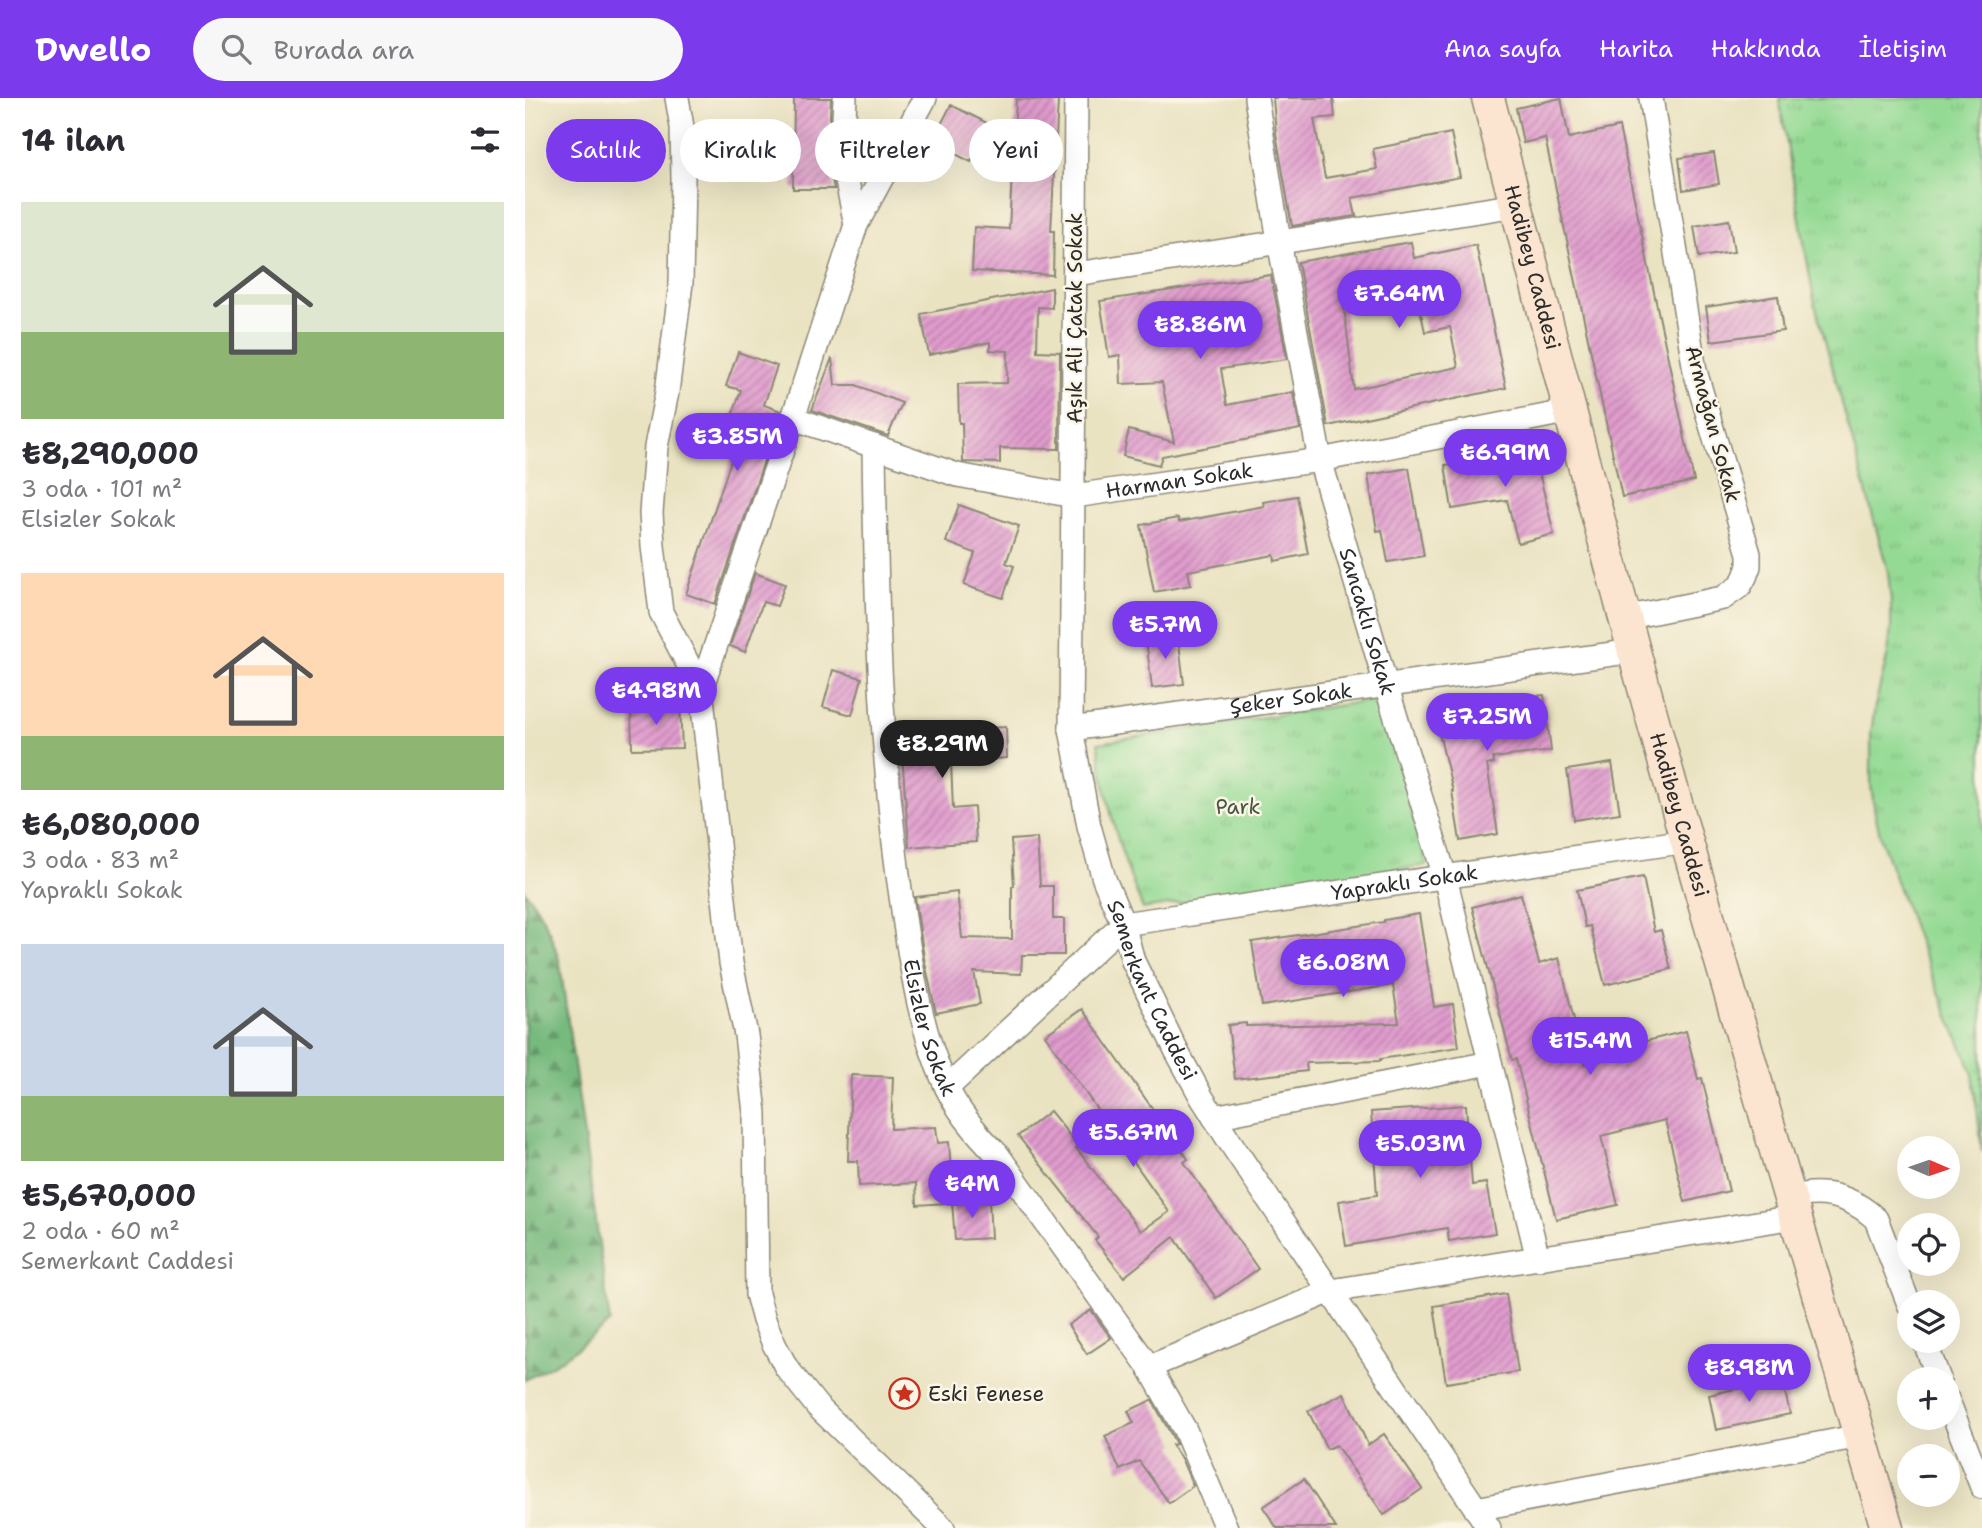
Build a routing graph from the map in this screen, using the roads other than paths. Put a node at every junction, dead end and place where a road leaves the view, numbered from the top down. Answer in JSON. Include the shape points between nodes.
{"nodes":[{"id":1,"x":677,"y":98,"type":"edge"},
{"id":2,"x":845,"y":98,"type":"edge"},
{"id":3,"x":925,"y":98,"type":"edge"},
{"id":4,"x":1076,"y":98,"type":"edge"},
{"id":5,"x":1256,"y":98,"type":"edge"},
{"id":6,"x":1488,"y":98,"type":"edge"},
{"id":7,"x":1651,"y":98,"type":"edge"},
{"id":8,"x":1517,"y":205,"type":"junction"},
{"id":9,"x":856,"y":225,"type":"junction"},
{"id":10,"x":1279,"y":241,"type":"junction"},
{"id":11,"x":1076,"y":274,"type":"junction"},
{"id":12,"x":1571,"y":411,"type":"junction"},
{"id":13,"x":793,"y":418,"type":"junction"},
{"id":14,"x":874,"y":446,"type":"junction"},
{"id":15,"x":1320,"y":460,"type":"junction"},
{"id":16,"x":1074,"y":496,"type":"junction"},
{"id":17,"x":1625,"y":618,"type":"junction"},
{"id":18,"x":1634,"y":651,"type":"junction"},
{"id":19,"x":1386,"y":685,"type":"junction"},
{"id":20,"x":701,"y":689,"type":"junction"},
{"id":21,"x":1072,"y":729,"type":"junction"},
{"id":22,"x":1687,"y":841,"type":"junction"},
{"id":23,"x":1445,"y":877,"type":"junction"},
{"id":24,"x":1123,"y":924,"type":"junction"},
{"id":25,"x":1490,"y":1063,"type":"junction"},
{"id":26,"x":947,"y":1088,"type":"junction"},
{"id":27,"x":1215,"y":1117,"type":"junction"},
{"id":28,"x":1793,"y":1208,"type":"junction"},
{"id":29,"x":1538,"y":1259,"type":"junction"},
{"id":30,"x":1904,"y":1290,"type":"edge"},
{"id":31,"x":1331,"y":1291,"type":"junction"},
{"id":32,"x":1149,"y":1367,"type":"junction"},
{"id":33,"x":1959,"y":1430,"type":"edge"},
{"id":34,"x":1860,"y":1436,"type":"junction"},
{"id":35,"x":1982,"y":1487,"type":"edge"},
{"id":36,"x":1483,"y":1519,"type":"edge"},
{"id":37,"x":943,"y":1528,"type":"edge"},
{"id":38,"x":1226,"y":1528,"type":"edge"},
{"id":39,"x":1887,"y":1528,"type":"edge"}],
"edges":[{"from":1,"to":20,"type":"street","via":[[682,127],[681,283],[655,458],[653,546],[661,612]]},
{"from":2,"to":9,"type":"street","via":[[842,158]]},
{"from":3,"to":9,"type":"street"},
{"from":4,"to":11,"type":"street","name":"Aşık Ali Çatak Sokak"},
{"from":5,"to":10,"type":"street","name":"Sancaklı Sokak"},
{"from":6,"to":8,"type":"main road","name":"Hadibey Caddesi"},
{"from":7,"to":17,"type":"street","name":"Armağan Sokak","via":[[1695,371],[1749,566],[1740,586],[1723,598]]},
{"from":8,"to":10,"type":"street"},
{"from":8,"to":12,"type":"main road","name":"Hadibey Caddesi"},
{"from":9,"to":13,"type":"street"},
{"from":10,"to":11,"type":"street"},
{"from":10,"to":15,"type":"street","name":"Sancaklı Sokak"},
{"from":11,"to":16,"type":"street","name":"Aşık Ali Çatak Sokak"},
{"from":12,"to":15,"type":"street","name":"Harman Sokak"},
{"from":12,"to":17,"type":"main road","name":"Hadibey Caddesi"},
{"from":13,"to":14,"type":"street","name":"Harman Sokak"},
{"from":13,"to":20,"type":"street"},
{"from":14,"to":16,"type":"street","name":"Harman Sokak","via":[[957,475]]},
{"from":14,"to":26,"type":"street","name":"Elsizler Sokak","via":[[879,645],[894,848],[914,979]]},
{"from":15,"to":16,"type":"street","name":"Harman Sokak"},
{"from":15,"to":19,"type":"street","name":"Sancaklı Sokak"},
{"from":16,"to":21,"type":"street","name":"Semerkant Caddesi"},
{"from":17,"to":18,"type":"main road","name":"Hadibey Caddesi"},
{"from":18,"to":19,"type":"street","name":"Şeker Sokak"},
{"from":18,"to":22,"type":"main road","name":"Hadibey Caddesi"},
{"from":19,"to":21,"type":"street","name":"Şeker Sokak"},
{"from":19,"to":23,"type":"street","name":"Sancaklı Sokak"},
{"from":20,"to":37,"type":"street","via":[[731,963],[754,1099],[757,1294],[764,1320],[801,1388]]},
{"from":21,"to":24,"type":"street","name":"Semerkant Caddesi","via":[[1089,826]]},
{"from":22,"to":23,"type":"street","name":"Yapraklı Sokak"},
{"from":22,"to":28,"type":"main road","name":"Hadibey Caddesi"},
{"from":23,"to":24,"type":"street","name":"Yapraklı Sokak"},
{"from":23,"to":25,"type":"street","name":"Sancaklı Sokak"},
{"from":24,"to":26,"type":"street"},
{"from":24,"to":27,"type":"street","name":"Semerkant Caddesi","via":[[1151,1000]]},
{"from":25,"to":27,"type":"street"},
{"from":25,"to":29,"type":"street","name":"Sancaklı Sokak"},
{"from":26,"to":32,"type":"street","name":"Elsizler Sokak"},
{"from":27,"to":31,"type":"street","name":"Semerkant Caddesi"},
{"from":28,"to":29,"type":"street"},
{"from":28,"to":30,"type":"street","via":[[1802,1195],[1826,1194],[1865,1209],[1876,1219]]},
{"from":28,"to":34,"type":"main road","name":"Hadibey Caddesi"},
{"from":29,"to":31,"type":"street"},
{"from":31,"to":32,"type":"street"},
{"from":31,"to":36,"type":"street","name":"Semerkant Caddesi"},
{"from":32,"to":38,"type":"street","name":"Elsizler Sokak","via":[[1185,1430]]},
{"from":33,"to":35,"type":"street"},
{"from":34,"to":36,"type":"street"},
{"from":34,"to":39,"type":"main road","name":"Hadibey Caddesi"}]}
